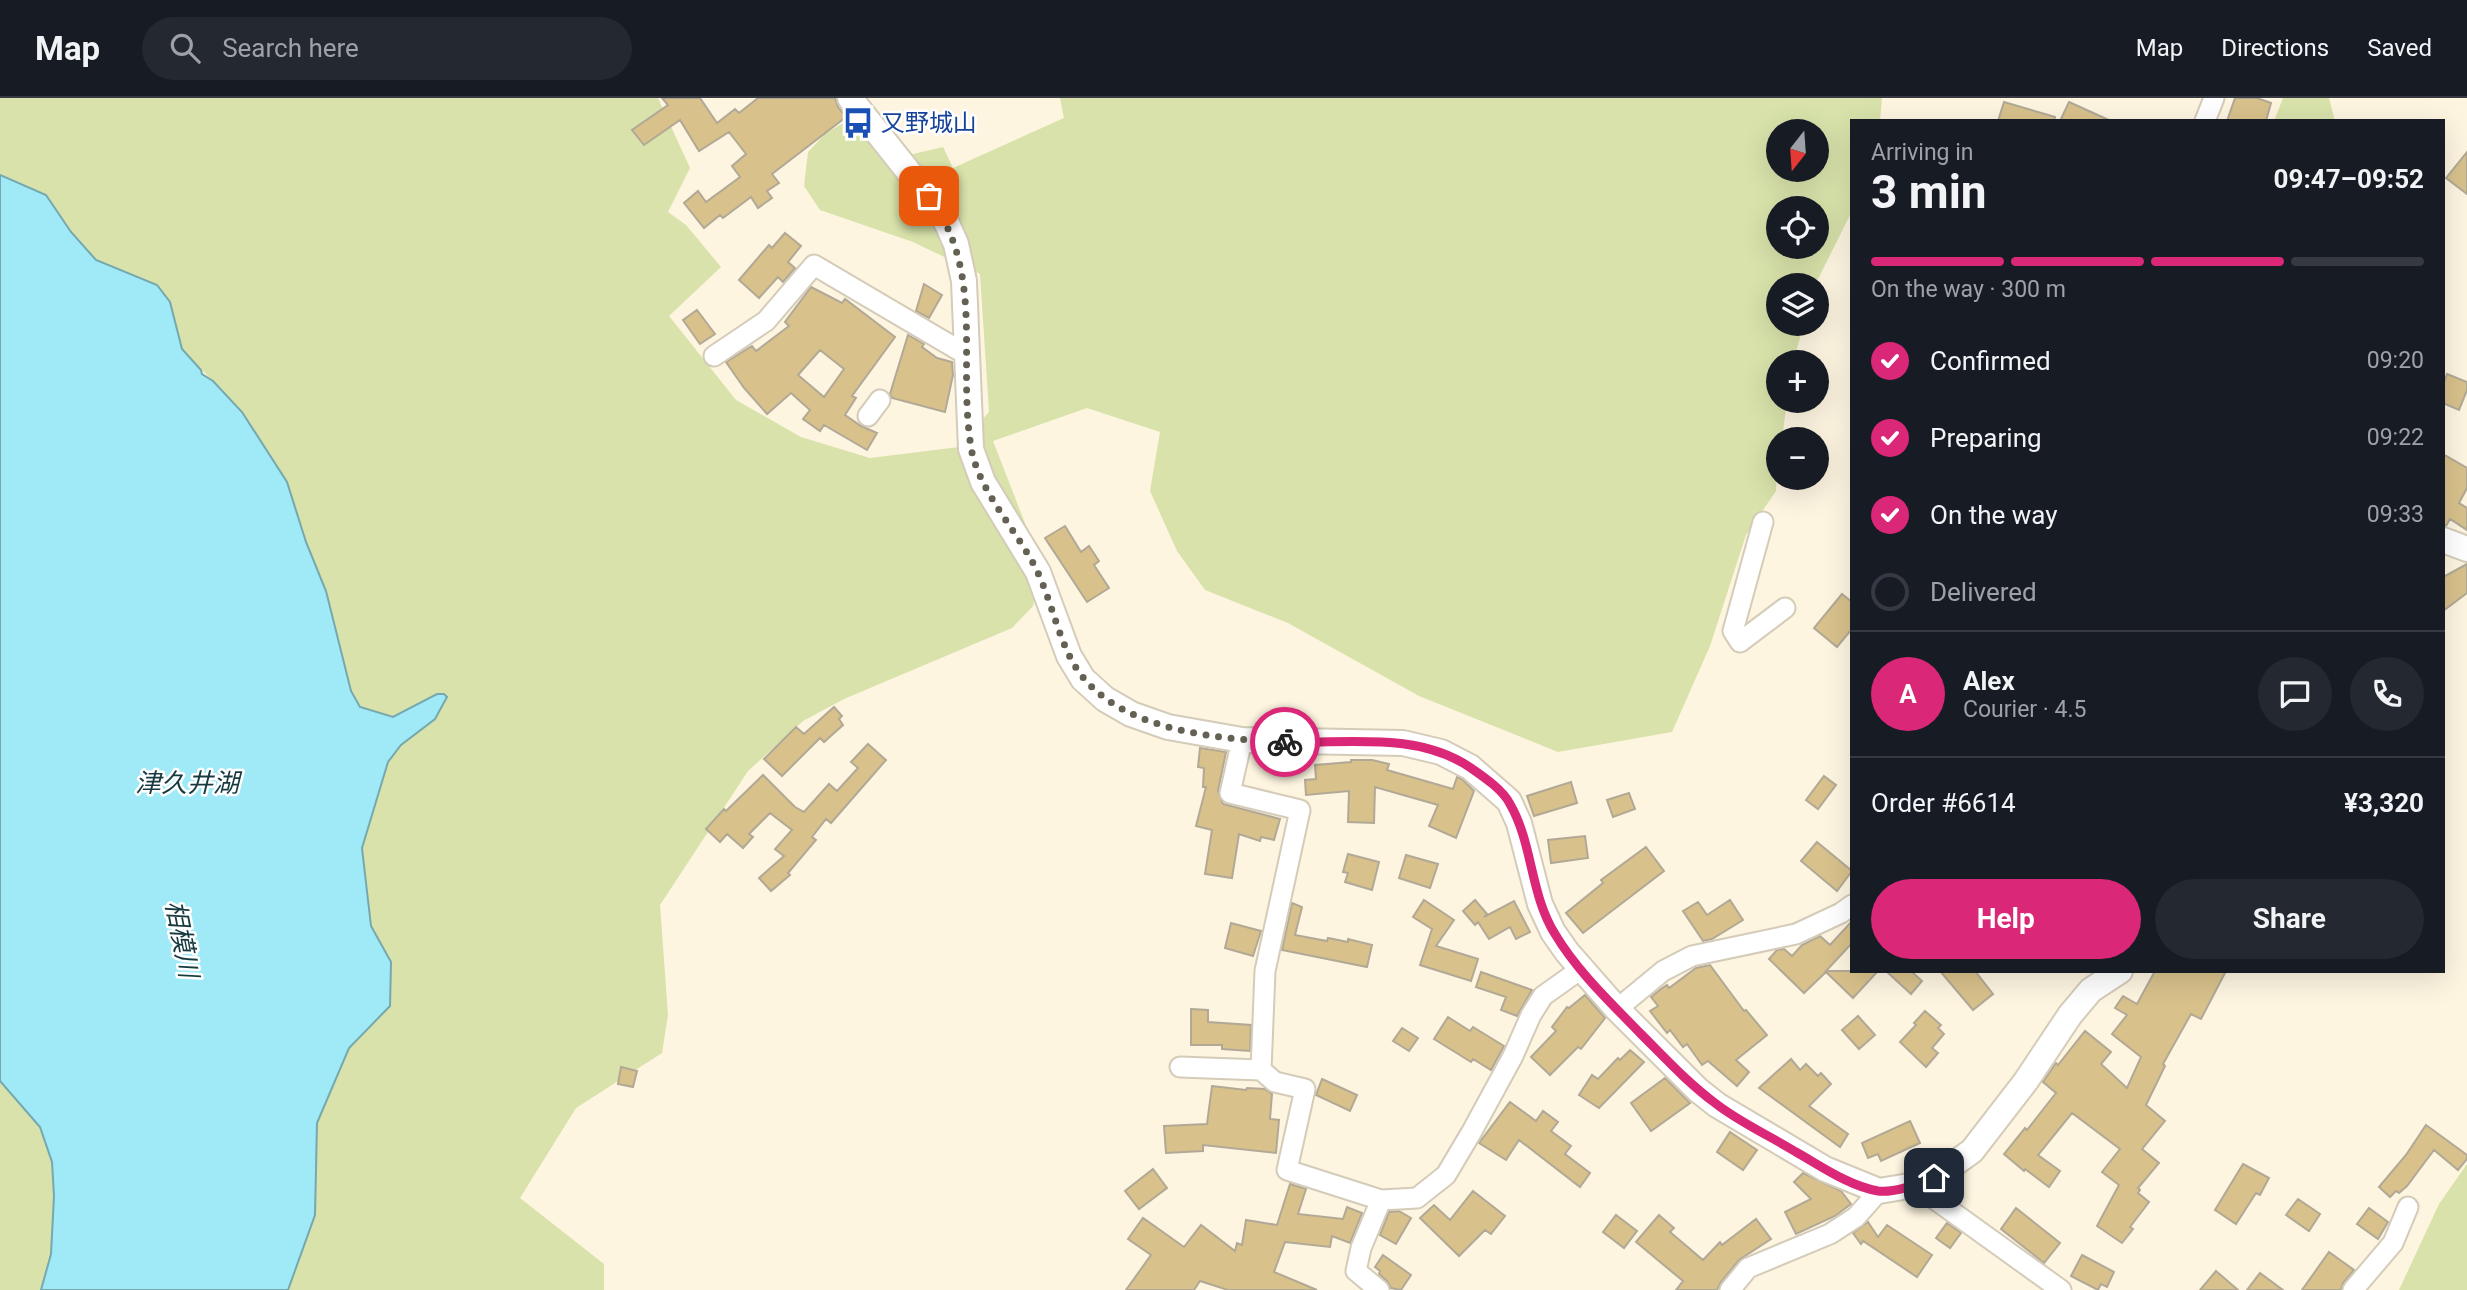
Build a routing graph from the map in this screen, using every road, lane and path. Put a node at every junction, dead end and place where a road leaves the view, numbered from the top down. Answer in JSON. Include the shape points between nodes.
{"nodes":[{"id":1,"x":850,"y":98,"type":"edge"},
{"id":2,"x":2214,"y":98,"type":"edge"},
{"id":3,"x":2206,"y":119,"type":"edge"},
{"id":4,"x":967,"y":355,"type":"junction"},
{"id":5,"x":714,"y":356,"type":"dead end"},
{"id":6,"x":880,"y":400,"type":"dead end"},
{"id":7,"x":868,"y":416,"type":"dead end"},
{"id":8,"x":1763,"y":522,"type":"dead end"},
{"id":9,"x":2445,"y":541,"type":"edge"},
{"id":10,"x":2467,"y":549,"type":"edge"},
{"id":11,"x":1785,"y":608,"type":"dead end"},
{"id":12,"x":1242,"y":740,"type":"junction"},
{"id":13,"x":1850,"y":906,"type":"edge"},
{"id":14,"x":1581,"y":969,"type":"junction"},
{"id":15,"x":2117,"y":973,"type":"edge"},
{"id":16,"x":1617,"y":1009,"type":"junction"},
{"id":17,"x":1180,"y":1067,"type":"dead end"},
{"id":18,"x":1261,"y":1070,"type":"junction"},
{"id":19,"x":1915,"y":1185,"type":"junction"},
{"id":20,"x":1879,"y":1191,"type":"junction"},
{"id":21,"x":1381,"y":1200,"type":"junction"},
{"id":22,"x":2409,"y":1207,"type":"dead end"},
{"id":23,"x":1379,"y":1290,"type":"edge"},
{"id":24,"x":1730,"y":1290,"type":"edge"},
{"id":25,"x":2061,"y":1290,"type":"edge"},
{"id":26,"x":2353,"y":1290,"type":"edge"}],
"edges":[{"from":1,"to":4,"type":"street","via":[[943,215],[956,244],[964,281]]},
{"from":2,"to":3,"type":"street"},
{"from":4,"to":5,"type":"street","via":[[814,265],[766,321]]},
{"from":4,"to":12,"type":"street","via":[[971,449],[983,482],[1038,572],[1069,656],[1083,679],[1131,714]]},
{"from":6,"to":7,"type":"street"},
{"from":8,"to":11,"type":"street","via":[[1733,631],[1740,642]]},
{"from":9,"to":10,"type":"street"},
{"from":12,"to":14,"type":"street","via":[[1403,743],[1441,752],[1470,767],[1509,802],[1553,932]]},
{"from":12,"to":18,"type":"street","via":[[1230,793],[1300,810],[1265,971]]},
{"from":13,"to":16,"type":"street","via":[[1796,934],[1692,956],[1663,971]]},
{"from":14,"to":16,"type":"street"},
{"from":14,"to":21,"type":"street","via":[[1543,996],[1531,1014],[1513,1056],[1446,1175],[1417,1198]]},
{"from":15,"to":19,"type":"street","via":[[2091,990],[2070,1015],[1972,1151],[1934,1178]]},
{"from":16,"to":20,"type":"street","via":[[1717,1105],[1825,1169]]},
{"from":17,"to":18,"type":"street"},
{"from":18,"to":21,"type":"street","via":[[1275,1082],[1306,1089],[1287,1170]]},
{"from":19,"to":20,"type":"street"},
{"from":19,"to":25,"type":"street"},
{"from":20,"to":24,"type":"street","via":[[1856,1217],[1830,1234],[1748,1268]]},
{"from":21,"to":23,"type":"street","via":[[1356,1271]]},
{"from":22,"to":26,"type":"street","via":[[2393,1243]]}]}
